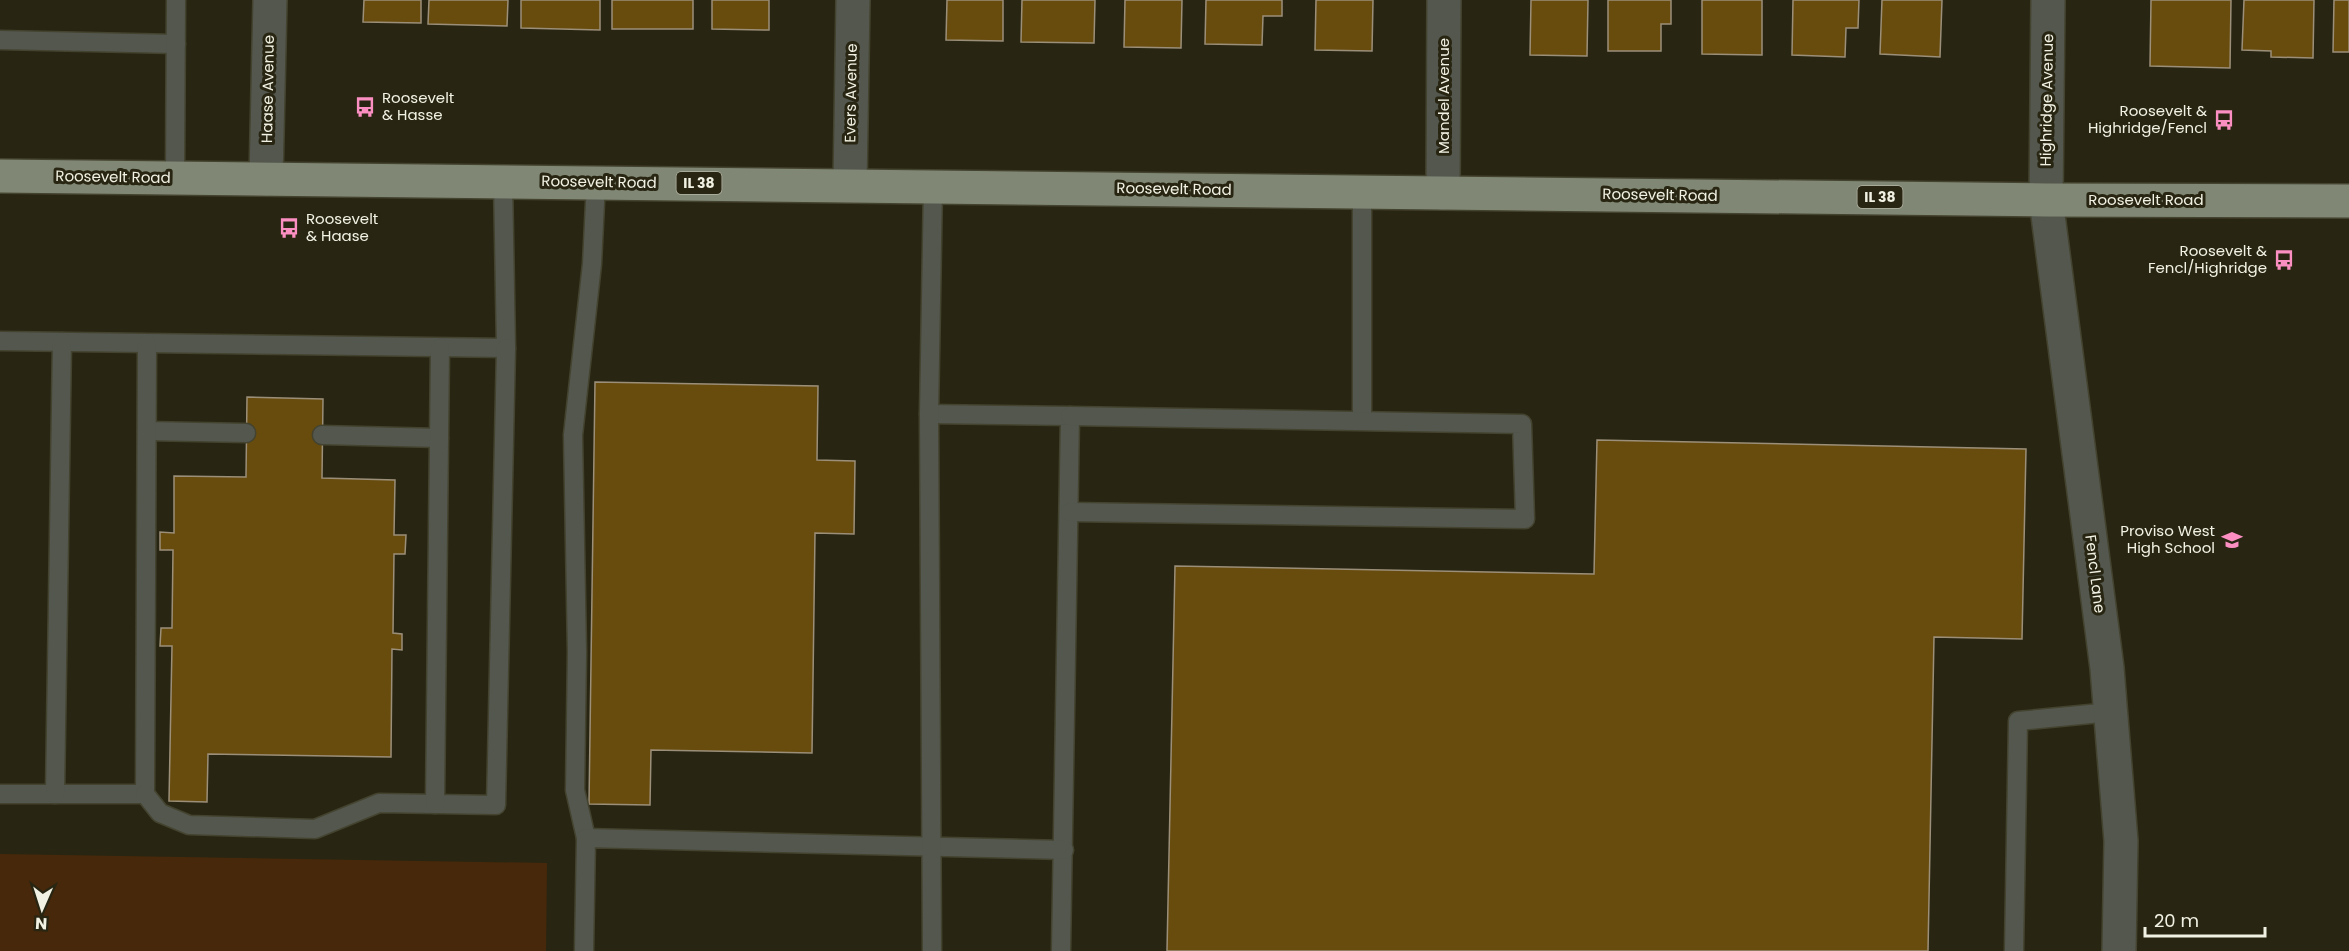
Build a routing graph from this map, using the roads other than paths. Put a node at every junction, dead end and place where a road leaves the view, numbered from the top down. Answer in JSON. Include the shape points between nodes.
{"nodes":[{"id":1,"x":176,"y":0,"type":"edge"},
{"id":2,"x":270,"y":0,"type":"edge"},
{"id":3,"x":853,"y":0,"type":"edge"},
{"id":4,"x":1444,"y":0,"type":"edge"},
{"id":5,"x":2048,"y":0,"type":"edge"},
{"id":6,"x":0,"y":40,"type":"edge"},
{"id":7,"x":176,"y":44,"type":"junction"},
{"id":8,"x":0,"y":176,"type":"edge"},
{"id":9,"x":175,"y":177,"type":"junction"},
{"id":10,"x":266,"y":179,"type":"junction"},
{"id":11,"x":503,"y":181,"type":"junction"},
{"id":12,"x":596,"y":182,"type":"junction"},
{"id":13,"x":850,"y":185,"type":"junction"},
{"id":14,"x":933,"y":186,"type":"junction"},
{"id":15,"x":1362,"y":192,"type":"junction"},
{"id":16,"x":1443,"y":193,"type":"junction"},
{"id":17,"x":2046,"y":200,"type":"junction"},
{"id":18,"x":2349,"y":201,"type":"edge"},
{"id":19,"x":0,"y":341,"type":"edge"},
{"id":20,"x":62,"y":342,"type":"junction"},
{"id":21,"x":147,"y":344,"type":"junction"},
{"id":22,"x":440,"y":348,"type":"junction"},
{"id":23,"x":506,"y":348,"type":"junction"},
{"id":24,"x":929,"y":414,"type":"junction"},
{"id":25,"x":1070,"y":416,"type":"junction"},
{"id":26,"x":1362,"y":420,"type":"junction"},
{"id":27,"x":147,"y":431,"type":"junction"},
{"id":28,"x":246,"y":433,"type":"dead end"},
{"id":29,"x":322,"y":435,"type":"dead end"},
{"id":30,"x":439,"y":438,"type":"junction"},
{"id":31,"x":1070,"y":512,"type":"junction"},
{"id":32,"x":2111,"y":712,"type":"junction"},
{"id":33,"x":0,"y":794,"type":"edge"},
{"id":34,"x":55,"y":794,"type":"junction"},
{"id":35,"x":145,"y":794,"type":"junction"},
{"id":36,"x":435,"y":804,"type":"junction"},
{"id":37,"x":586,"y":838,"type":"junction"},
{"id":38,"x":933,"y":845,"type":"junction"},
{"id":39,"x":1064,"y":850,"type":"junction"},
{"id":40,"x":584,"y":951,"type":"edge"},
{"id":41,"x":932,"y":951,"type":"edge"},
{"id":42,"x":1061,"y":951,"type":"edge"},
{"id":43,"x":2014,"y":951,"type":"edge"},
{"id":44,"x":2119,"y":951,"type":"edge"}],
"edges":[{"from":1,"to":7,"type":"lane"},
{"from":2,"to":10,"type":"street","name":"Haase Avenue"},
{"from":3,"to":13,"type":"street","name":"Evers Avenue"},
{"from":4,"to":16,"type":"street","name":"Mandel Avenue"},
{"from":5,"to":17,"type":"street","name":"Highridge Avenue"},
{"from":6,"to":7,"type":"lane"},
{"from":7,"to":9,"type":"lane"},
{"from":8,"to":9,"type":"main road","name":"Roosevelt Road","number":"IL 38"},
{"from":9,"to":10,"type":"main road","name":"Roosevelt Road","number":"IL 38"},
{"from":10,"to":11,"type":"main road","name":"Roosevelt Road","number":"IL 38"},
{"from":11,"to":12,"type":"main road","name":"Roosevelt Road","number":"IL 38"},
{"from":11,"to":23,"type":"lane"},
{"from":12,"to":13,"type":"main road","name":"Roosevelt Road","number":"IL 38"},
{"from":12,"to":37,"type":"lane","via":[[592,264],[573,435],[575,790]]},
{"from":13,"to":14,"type":"main road","name":"Roosevelt Road","number":"IL 38"},
{"from":14,"to":15,"type":"main road","name":"Roosevelt Road","number":"IL 38"},
{"from":14,"to":24,"type":"lane"},
{"from":15,"to":16,"type":"main road","name":"Roosevelt Road","number":"IL 38"},
{"from":15,"to":26,"type":"lane"},
{"from":16,"to":17,"type":"main road","name":"Roosevelt Road","number":"IL 38"},
{"from":17,"to":18,"type":"main road","name":"Roosevelt Road","number":"IL 38"},
{"from":17,"to":32,"type":"street","name":"Fencl Lane"},
{"from":19,"to":20,"type":"lane"},
{"from":20,"to":21,"type":"lane"},
{"from":20,"to":34,"type":"lane"},
{"from":21,"to":22,"type":"lane"},
{"from":21,"to":27,"type":"lane"},
{"from":22,"to":23,"type":"lane"},
{"from":22,"to":30,"type":"lane"},
{"from":23,"to":36,"type":"lane","via":[[496,805]]},
{"from":24,"to":25,"type":"lane"},
{"from":24,"to":38,"type":"lane"},
{"from":25,"to":26,"type":"lane"},
{"from":25,"to":31,"type":"lane"},
{"from":26,"to":31,"type":"lane","via":[[1522,424],[1525,519]]},
{"from":27,"to":28,"type":"lane"},
{"from":27,"to":35,"type":"lane"},
{"from":29,"to":30,"type":"lane"},
{"from":30,"to":36,"type":"lane"},
{"from":31,"to":39,"type":"lane"},
{"from":32,"to":43,"type":"lane","via":[[2018,721]]},
{"from":32,"to":44,"type":"street","name":"Fencl Lane","via":[[2121,841]]},
{"from":33,"to":34,"type":"lane"},
{"from":34,"to":35,"type":"lane"},
{"from":35,"to":36,"type":"lane","via":[[160,813],[189,825],[315,829],[379,803]]},
{"from":37,"to":38,"type":"lane"},
{"from":37,"to":40,"type":"lane"},
{"from":38,"to":39,"type":"lane"},
{"from":38,"to":41,"type":"lane"},
{"from":39,"to":42,"type":"lane"}]}
